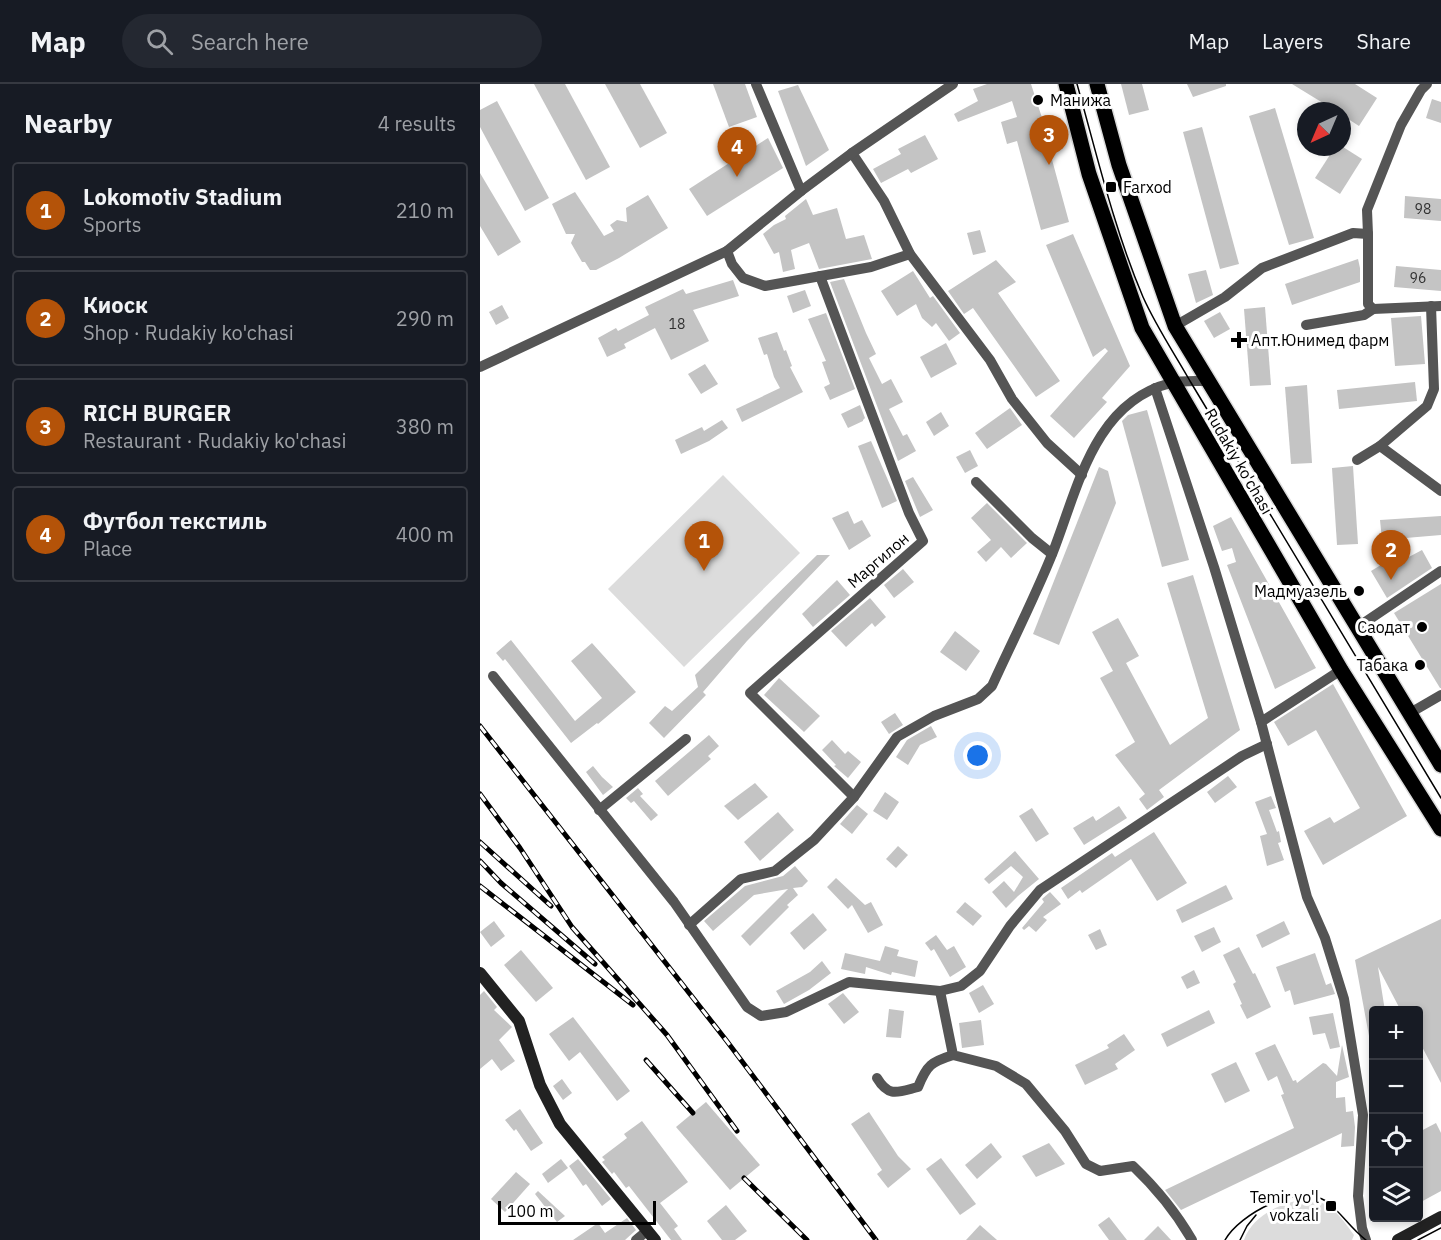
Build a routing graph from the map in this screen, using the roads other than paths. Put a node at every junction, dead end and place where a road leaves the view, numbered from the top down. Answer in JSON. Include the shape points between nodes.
{"nodes":[{"id":1,"x":756,"y":84,"type":"edge"},
{"id":2,"x":953,"y":84,"type":"edge"},
{"id":3,"x":1066,"y":84,"type":"edge"},
{"id":4,"x":1097,"y":84,"type":"edge"},
{"id":5,"x":1427,"y":84,"type":"edge"},
{"id":6,"x":852,"y":153,"type":"junction"},
{"id":7,"x":801,"y":190,"type":"junction"},
{"id":8,"x":1368,"y":234,"type":"junction"},
{"id":9,"x":727,"y":251,"type":"junction"},
{"id":10,"x":910,"y":255,"type":"junction"},
{"id":11,"x":819,"y":276,"type":"junction"},
{"id":12,"x":1436,"y":306,"type":"edge"},
{"id":13,"x":1373,"y":309,"type":"junction"},
{"id":14,"x":1306,"y":325,"type":"dead end"},
{"id":15,"x":1175,"y":326,"type":"junction"},
{"id":16,"x":480,"y":367,"type":"edge"},
{"id":17,"x":1208,"y":381,"type":"junction"},
{"id":18,"x":1172,"y":382,"type":"junction"},
{"id":19,"x":1155,"y":388,"type":"junction"},
{"id":20,"x":1380,"y":446,"type":"junction"},
{"id":21,"x":1358,"y":460,"type":"dead end"},
{"id":22,"x":1082,"y":475,"type":"junction"},
{"id":23,"x":976,"y":482,"type":"dead end"},
{"id":24,"x":1441,"y":491,"type":"edge"},
{"id":25,"x":1052,"y":554,"type":"junction"},
{"id":26,"x":1441,"y":571,"type":"edge"},
{"id":27,"x":1358,"y":627,"type":"junction"},
{"id":28,"x":1341,"y":670,"type":"junction"},
{"id":29,"x":493,"y":676,"type":"dead end"},
{"id":30,"x":1441,"y":695,"type":"edge"},
{"id":31,"x":1410,"y":713,"type":"junction"},
{"id":32,"x":1262,"y":722,"type":"junction"},
{"id":33,"x":686,"y":739,"type":"dead end"},
{"id":34,"x":1267,"y":744,"type":"junction"},
{"id":35,"x":1441,"y":765,"type":"edge"},
{"id":36,"x":854,"y":797,"type":"junction"},
{"id":37,"x":599,"y":810,"type":"junction"},
{"id":38,"x":1441,"y":829,"type":"edge"},
{"id":39,"x":689,"y":925,"type":"junction"},
{"id":40,"x":480,"y":973,"type":"edge"},
{"id":41,"x":940,"y":991,"type":"junction"},
{"id":42,"x":953,"y":1055,"type":"junction"},
{"id":43,"x":876,"y":1078,"type":"dead end"},
{"id":44,"x":1441,"y":1217,"type":"edge"},
{"id":45,"x":652,"y":1235,"type":"edge"},
{"id":46,"x":636,"y":1240,"type":"edge"},
{"id":47,"x":1192,"y":1240,"type":"edge"},
{"id":48,"x":1366,"y":1240,"type":"edge"},
{"id":49,"x":1398,"y":1240,"type":"edge"}],
"edges":[{"from":1,"to":7,"type":"street"},
{"from":2,"to":6,"type":"street"},
{"from":3,"to":18,"type":"main road","name":"Rudakiy ko'chasi","via":[[1089,174],[1142,328]]},
{"from":4,"to":15,"type":"main road","name":"Rudakiy ko'chasi","via":[[1119,165]]},
{"from":5,"to":8,"type":"street","via":[[1401,125],[1367,210]]},
{"from":6,"to":7,"type":"street"},
{"from":6,"to":10,"type":"street","via":[[884,201]]},
{"from":7,"to":9,"type":"street"},
{"from":8,"to":13,"type":"street","via":[[1368,304]]},
{"from":8,"to":15,"type":"street","via":[[1353,233],[1262,268],[1225,297]]},
{"from":9,"to":11,"type":"street","via":[[743,278],[765,286]]},
{"from":9,"to":16,"type":"street"},
{"from":10,"to":11,"type":"street"},
{"from":10,"to":22,"type":"street","via":[[990,360],[1012,399],[1047,442]]},
{"from":11,"to":36,"type":"street","name":"Маргилон","via":[[923,542],[750,693]]},
{"from":12,"to":13,"type":"street"},
{"from":12,"to":20,"type":"street","via":[[1434,389],[1427,406]]},
{"from":13,"to":14,"type":"street","via":[[1364,315]]},
{"from":15,"to":17,"type":"main road","name":"Rudakiy ko'chasi"},
{"from":17,"to":18,"type":"street"},
{"from":17,"to":27,"type":"main road","name":"Rudakiy ko'chasi"},
{"from":18,"to":19,"type":"street"},
{"from":18,"to":28,"type":"main road","name":"Rudakiy ko'chasi"},
{"from":19,"to":22,"type":"street","via":[[1121,409],[1106,426]]},
{"from":19,"to":32,"type":"street"},
{"from":20,"to":21,"type":"street"},
{"from":20,"to":24,"type":"street"},
{"from":22,"to":25,"type":"street"},
{"from":23,"to":25,"type":"street"},
{"from":25,"to":36,"type":"street","via":[[992,686],[978,699],[934,716],[897,737]]},
{"from":26,"to":27,"type":"street"},
{"from":27,"to":31,"type":"main road","name":"Rudakiy ko'chasi"},
{"from":28,"to":32,"type":"street"},
{"from":28,"to":38,"type":"main road","name":"Rudakiy ko'chasi"},
{"from":29,"to":37,"type":"street"},
{"from":30,"to":31,"type":"street"},
{"from":31,"to":35,"type":"main road","name":"Rudakiy ko'chasi"},
{"from":32,"to":34,"type":"street"},
{"from":33,"to":37,"type":"street"},
{"from":34,"to":41,"type":"street","via":[[1242,756],[1040,890],[980,971],[961,986]]},
{"from":34,"to":48,"type":"street","via":[[1307,897],[1344,999],[1363,1115],[1358,1196]]},
{"from":36,"to":39,"type":"street","via":[[814,840],[776,871],[741,879]]},
{"from":37,"to":39,"type":"street"},
{"from":39,"to":41,"type":"street","via":[[747,1007],[761,1016],[786,1012],[849,982]]},
{"from":40,"to":45,"type":"main road","via":[[519,1021],[540,1085],[560,1124]]},
{"from":41,"to":42,"type":"street"},
{"from":42,"to":43,"type":"street","via":[[934,1061],[918,1087],[895,1093],[883,1089]]},
{"from":42,"to":47,"type":"street","via":[[996,1066],[1026,1084],[1086,1164],[1100,1171],[1133,1166]]},
{"from":44,"to":49,"type":"main road"},
{"from":45,"to":46,"type":"street"}]}
